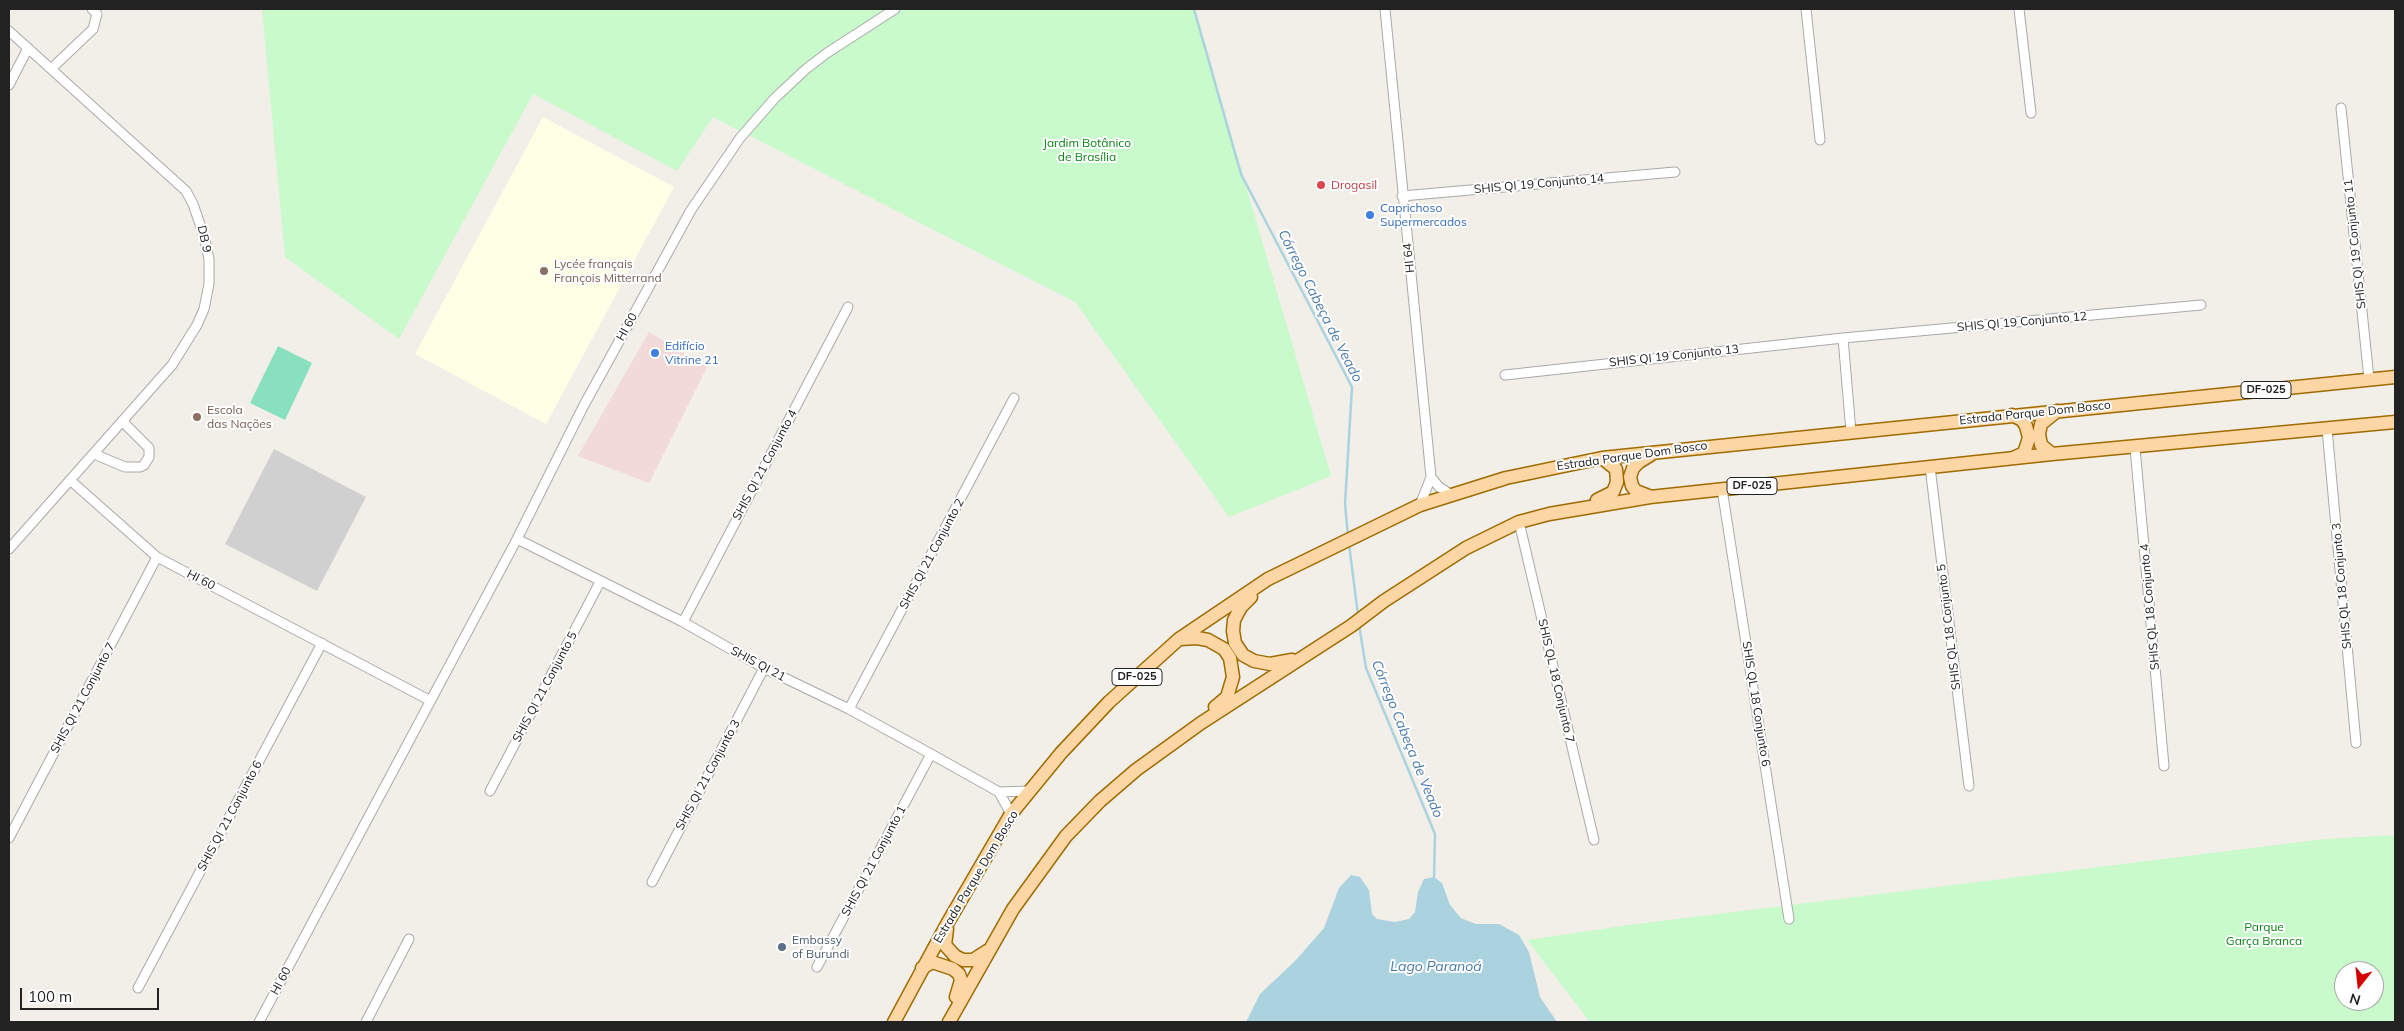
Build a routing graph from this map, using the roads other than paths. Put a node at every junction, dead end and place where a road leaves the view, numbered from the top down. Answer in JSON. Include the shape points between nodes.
{"nodes":[{"id":1,"x":92,"y":9,"type":"edge"},
{"id":2,"x":895,"y":9,"type":"edge"},
{"id":3,"x":1386,"y":9,"type":"edge"},
{"id":4,"x":1806,"y":9,"type":"edge"},
{"id":5,"x":2019,"y":9,"type":"edge"},
{"id":6,"x":9,"y":31,"type":"edge"},
{"id":7,"x":28,"y":48,"type":"junction"},
{"id":8,"x":52,"y":70,"type":"junction"},
{"id":9,"x":9,"y":85,"type":"edge"},
{"id":10,"x":2341,"y":108,"type":"dead end"},
{"id":11,"x":2032,"y":113,"type":"dead end"},
{"id":12,"x":1820,"y":140,"type":"dead end"},
{"id":13,"x":1675,"y":172,"type":"dead end"},
{"id":14,"x":1402,"y":196,"type":"junction"},
{"id":15,"x":2201,"y":305,"type":"dead end"},
{"id":16,"x":848,"y":307,"type":"dead end"},
{"id":17,"x":1843,"y":338,"type":"junction"},
{"id":18,"x":1505,"y":375,"type":"dead end"},
{"id":19,"x":2395,"y":377,"type":"edge"},
{"id":20,"x":2369,"y":380,"type":"junction"},
{"id":21,"x":1014,"y":398,"type":"dead end"},
{"id":22,"x":2057,"y":411,"type":"junction"},
{"id":23,"x":2012,"y":415,"type":"junction"},
{"id":24,"x":122,"y":421,"type":"junction"},
{"id":25,"x":2395,"y":422,"type":"edge"},
{"id":26,"x":2327,"y":429,"type":"junction"},
{"id":27,"x":1851,"y":432,"type":"junction"},
{"id":28,"x":2135,"y":448,"type":"junction"},
{"id":29,"x":1654,"y":452,"type":"junction"},
{"id":30,"x":94,"y":454,"type":"junction"},
{"id":31,"x":2052,"y":454,"type":"junction"},
{"id":32,"x":1602,"y":458,"type":"junction"},
{"id":33,"x":2011,"y":459,"type":"junction"},
{"id":34,"x":1930,"y":467,"type":"junction"},
{"id":35,"x":1431,"y":477,"type":"junction"},
{"id":36,"x":70,"y":480,"type":"junction"},
{"id":37,"x":1722,"y":489,"type":"junction"},
{"id":38,"x":1450,"y":494,"type":"junction"},
{"id":39,"x":1650,"y":497,"type":"junction"},
{"id":40,"x":1420,"y":505,"type":"junction"},
{"id":41,"x":1574,"y":510,"type":"junction"},
{"id":42,"x":1519,"y":522,"type":"junction"},
{"id":43,"x":517,"y":539,"type":"junction"},
{"id":44,"x":9,"y":549,"type":"edge"},
{"id":45,"x":157,"y":557,"type":"junction"},
{"id":46,"x":1268,"y":579,"type":"junction"},
{"id":47,"x":600,"y":582,"type":"junction"},
{"id":48,"x":682,"y":622,"type":"junction"},
{"id":49,"x":1179,"y":639,"type":"junction"},
{"id":50,"x":322,"y":643,"type":"junction"},
{"id":51,"x":1302,"y":657,"type":"junction"},
{"id":52,"x":764,"y":668,"type":"junction"},
{"id":53,"x":429,"y":700,"type":"junction"},
{"id":54,"x":849,"y":709,"type":"junction"},
{"id":55,"x":1201,"y":723,"type":"junction"},
{"id":56,"x":2356,"y":743,"type":"dead end"},
{"id":57,"x":931,"y":754,"type":"junction"},
{"id":58,"x":2164,"y":766,"type":"dead end"},
{"id":59,"x":1969,"y":786,"type":"dead end"},
{"id":60,"x":490,"y":791,"type":"dead end"},
{"id":61,"x":1029,"y":791,"type":"junction"},
{"id":62,"x":998,"y":792,"type":"junction"},
{"id":63,"x":1011,"y":814,"type":"junction"},
{"id":64,"x":9,"y":838,"type":"edge"},
{"id":65,"x":1594,"y":840,"type":"dead end"},
{"id":66,"x":652,"y":882,"type":"dead end"},
{"id":67,"x":1789,"y":919,"type":"dead end"},
{"id":68,"x":947,"y":924,"type":"junction"},
{"id":69,"x":409,"y":939,"type":"dead end"},
{"id":70,"x":989,"y":950,"type":"junction"},
{"id":71,"x":817,"y":967,"type":"dead end"},
{"id":72,"x":922,"y":968,"type":"junction"},
{"id":73,"x":138,"y":988,"type":"dead end"},
{"id":74,"x":259,"y":1022,"type":"edge"},
{"id":75,"x":366,"y":1022,"type":"edge"},
{"id":76,"x":894,"y":1022,"type":"edge"},
{"id":77,"x":949,"y":1022,"type":"edge"}],
"edges":[{"from":1,"to":8,"type":"street","via":[[97,14],[93,29]]},
{"from":2,"to":43,"type":"street","name":"HI 60","via":[[806,69],[770,105],[718,167],[583,407]]},
{"from":3,"to":14,"type":"street","name":"HI 64"},
{"from":4,"to":12,"type":"street"},
{"from":5,"to":11,"type":"street"},
{"from":6,"to":7,"type":"street","name":"DB 9"},
{"from":7,"to":8,"type":"street","name":"DB 9"},
{"from":7,"to":9,"type":"street"},
{"from":8,"to":24,"type":"street","name":"DB 9","via":[[186,192],[204,236],[209,259],[209,284],[197,325],[172,365]]},
{"from":10,"to":20,"type":"street","name":"SHIS QI 19 Conjunto 11"},
{"from":13,"to":14,"type":"street","name":"SHIS QI 19 Conjunto 14"},
{"from":14,"to":35,"type":"street","name":"HI 64"},
{"from":15,"to":17,"type":"street","name":"SHIS QI 19 Conjunto 12"},
{"from":16,"to":48,"type":"street","name":"SHIS QI 21 Conjunto 4"},
{"from":17,"to":18,"type":"street","name":"SHIS QI 19 Conjunto 13"},
{"from":17,"to":27,"type":"street"},
{"from":19,"to":20,"type":"main road","name":"Estrada Parque Dom Bosco","number":"DF-025"},
{"from":20,"to":22,"type":"main road","name":"Estrada Parque Dom Bosco","number":"DF-025"},
{"from":21,"to":54,"type":"street","name":"SHIS QI 21 Conjunto 2"},
{"from":22,"to":23,"type":"main road","name":"Estrada Parque Dom Bosco","number":"DF-025"},
{"from":22,"to":31,"type":"main road","via":[[2041,424],[2039,434],[2041,445]]},
{"from":23,"to":27,"type":"main road","name":"Estrada Parque Dom Bosco","number":"DF-025"},
{"from":23,"to":33,"type":"main road","via":[[2022,420],[2029,438],[2024,453]]},
{"from":24,"to":30,"type":"street","name":"DB 9"},
{"from":24,"to":30,"type":"street","via":[[148,448],[149,457],[144,465],[125,467]]},
{"from":25,"to":26,"type":"main road","number":"DF-025"},
{"from":26,"to":28,"type":"main road","number":"DF-025"},
{"from":26,"to":56,"type":"street","name":"SHIS QL 18 Conjunto 3"},
{"from":27,"to":29,"type":"main road","name":"Estrada Parque Dom Bosco","number":"DF-025"},
{"from":28,"to":31,"type":"main road","number":"DF-025"},
{"from":28,"to":58,"type":"street","name":"SHIS QL 18 Conjunto 4"},
{"from":29,"to":32,"type":"main road","name":"Estrada Parque Dom Bosco","number":"DF-025"},
{"from":29,"to":39,"type":"main road","via":[[1633,468],[1630,477],[1636,491]]},
{"from":30,"to":36,"type":"street","name":"DB 9"},
{"from":31,"to":33,"type":"main road","number":"DF-025"},
{"from":32,"to":38,"type":"main road","name":"Estrada Parque Dom Bosco","number":"DF-025","via":[[1545,468]]},
{"from":32,"to":41,"type":"main road","via":[[1616,469],[1615,488],[1603,498]]},
{"from":33,"to":34,"type":"main road","number":"DF-025"},
{"from":34,"to":37,"type":"main road","number":"DF-025"},
{"from":34,"to":59,"type":"street","name":"SHIS QL 18 Conjunto 5"},
{"from":35,"to":38,"type":"street"},
{"from":35,"to":40,"type":"street","name":"HI 64"},
{"from":36,"to":44,"type":"street"},
{"from":36,"to":45,"type":"street","name":"HI 60"},
{"from":37,"to":39,"type":"main road","number":"DF-025"},
{"from":37,"to":67,"type":"street","name":"SHIS QL 18 Conjunto 6"},
{"from":38,"to":40,"type":"main road","name":"Estrada Parque Dom Bosco","number":"DF-025"},
{"from":39,"to":41,"type":"main road","number":"DF-025"},
{"from":40,"to":46,"type":"main road","name":"Estrada Parque Dom Bosco","number":"DF-025"},
{"from":41,"to":42,"type":"main road","number":"DF-025"},
{"from":42,"to":51,"type":"main road","number":"DF-025","via":[[1466,548]]},
{"from":42,"to":65,"type":"street","name":"SHIS QL 18 Conjunto 7"},
{"from":43,"to":47,"type":"street","name":"SHIS QI 21"},
{"from":43,"to":53,"type":"street","name":"HI 60"},
{"from":45,"to":50,"type":"street","name":"HI 60"},
{"from":45,"to":64,"type":"street","name":"SHIS QI 21 Conjunto 7"},
{"from":46,"to":49,"type":"main road","name":"Estrada Parque Dom Bosco","number":"DF-025"},
{"from":46,"to":51,"type":"main road","via":[[1241,607],[1234,620],[1236,643],[1243,655],[1270,664]]},
{"from":47,"to":48,"type":"street","name":"SHIS QI 21"},
{"from":47,"to":60,"type":"street","name":"SHIS QI 21 Conjunto 5"},
{"from":48,"to":52,"type":"street","name":"SHIS QI 21"},
{"from":49,"to":55,"type":"main road","via":[[1208,640],[1224,649],[1232,666],[1233,678],[1227,697],[1204,716]]},
{"from":49,"to":61,"type":"main road","name":"Estrada Parque Dom Bosco","number":"DF-025","via":[[1109,702]]},
{"from":50,"to":53,"type":"street","name":"HI 60"},
{"from":50,"to":73,"type":"street","name":"SHIS QI 21 Conjunto 6"},
{"from":51,"to":55,"type":"main road","number":"DF-025"},
{"from":52,"to":54,"type":"street","name":"SHIS QI 21"},
{"from":52,"to":66,"type":"street","name":"SHIS QI 21 Conjunto 3"},
{"from":53,"to":74,"type":"street","name":"HI 60"},
{"from":54,"to":57,"type":"street","name":"SHIS QI 21"},
{"from":55,"to":70,"type":"main road","number":"DF-025","via":[[1136,770],[1081,820],[1013,909]]},
{"from":57,"to":62,"type":"street","name":"SHIS QI 21"},
{"from":57,"to":71,"type":"street","name":"SHIS QI 21 Conjunto 1"},
{"from":61,"to":62,"type":"street"},
{"from":61,"to":63,"type":"main road","name":"Estrada Parque Dom Bosco","number":"DF-025"},
{"from":62,"to":63,"type":"street","name":"SHIS QI 21"},
{"from":63,"to":68,"type":"main road","name":"Estrada Parque Dom Bosco","number":"DF-025"},
{"from":68,"to":70,"type":"main road","via":[[945,945],[955,956],[973,960]]},
{"from":68,"to":72,"type":"main road","name":"Estrada Parque Dom Bosco","number":"DF-025"},
{"from":69,"to":75,"type":"street"},
{"from":70,"to":77,"type":"main road","number":"DF-025"},
{"from":72,"to":76,"type":"main road","name":"Estrada Parque Dom Bosco","number":"DF-025"},
{"from":72,"to":77,"type":"main road","via":[[928,963],[937,963],[959,974],[961,985]]}]}
